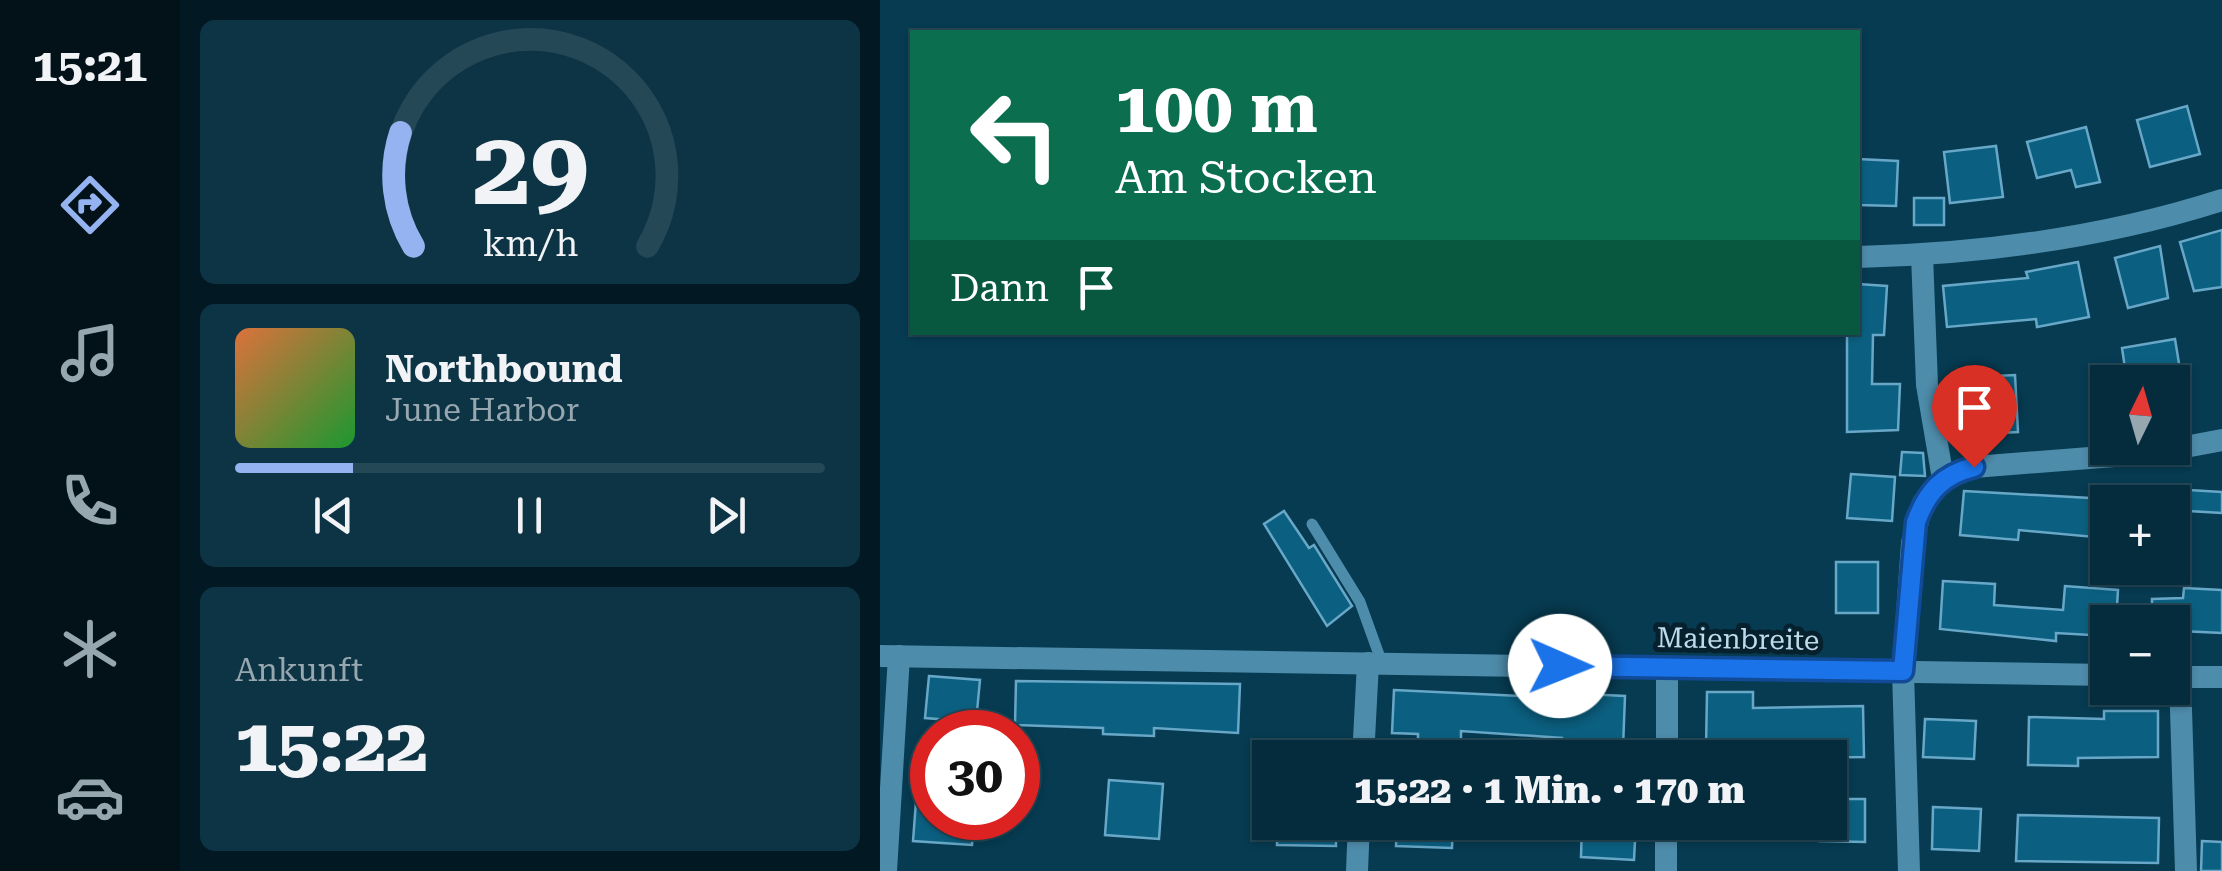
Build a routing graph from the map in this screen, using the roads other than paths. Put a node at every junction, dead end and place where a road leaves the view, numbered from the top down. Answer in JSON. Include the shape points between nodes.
{"nodes":[{"id":1,"x":2222,"y":200,"type":"edge"},
{"id":2,"x":1922,"y":255,"type":"junction"},
{"id":3,"x":1860,"y":256,"type":"edge"},
{"id":4,"x":2222,"y":440,"type":"edge"},
{"id":5,"x":1943,"y":479,"type":"junction"},
{"id":6,"x":1312,"y":524,"type":"dead end"},
{"id":7,"x":890,"y":656,"type":"edge"},
{"id":8,"x":1375,"y":663,"type":"junction"},
{"id":9,"x":1667,"y":667,"type":"junction"},
{"id":10,"x":1903,"y":671,"type":"junction"},
{"id":11,"x":2090,"y":676,"type":"edge"},
{"id":12,"x":2190,"y":677,"type":"edge"},
{"id":13,"x":2222,"y":677,"type":"edge"},
{"id":14,"x":2177,"y":705,"type":"edge"},
{"id":15,"x":1365,"y":740,"type":"edge"},
{"id":16,"x":1666,"y":740,"type":"edge"},
{"id":17,"x":1358,"y":840,"type":"edge"},
{"id":18,"x":1666,"y":840,"type":"edge"},
{"id":19,"x":886,"y":871,"type":"edge"},
{"id":20,"x":1357,"y":871,"type":"edge"},
{"id":21,"x":1666,"y":871,"type":"edge"},
{"id":22,"x":1909,"y":871,"type":"edge"},
{"id":23,"x":2186,"y":871,"type":"edge"}],
"edges":[{"from":1,"to":2,"type":"street","via":[[2063,239]]},
{"from":2,"to":3,"type":"street"},
{"from":2,"to":5,"type":"street","via":[[1926,385]]},
{"from":4,"to":5,"type":"street","via":[[2154,453],[1974,467]]},
{"from":5,"to":10,"type":"street","via":[[1916,522]]},
{"from":6,"to":8,"type":"lane","via":[[1360,602]]},
{"from":7,"to":8,"type":"street","name":"Maienbreite"},
{"from":7,"to":19,"type":"street"},
{"from":8,"to":9,"type":"street","name":"Maienbreite"},
{"from":8,"to":15,"type":"street"},
{"from":9,"to":10,"type":"street","name":"Maienbreite"},
{"from":9,"to":16,"type":"street"},
{"from":10,"to":11,"type":"street","name":"Maienbreite"},
{"from":10,"to":22,"type":"street"},
{"from":12,"to":13,"type":"street"},
{"from":14,"to":23,"type":"street"},
{"from":17,"to":20,"type":"street"},
{"from":18,"to":21,"type":"street"}]}
